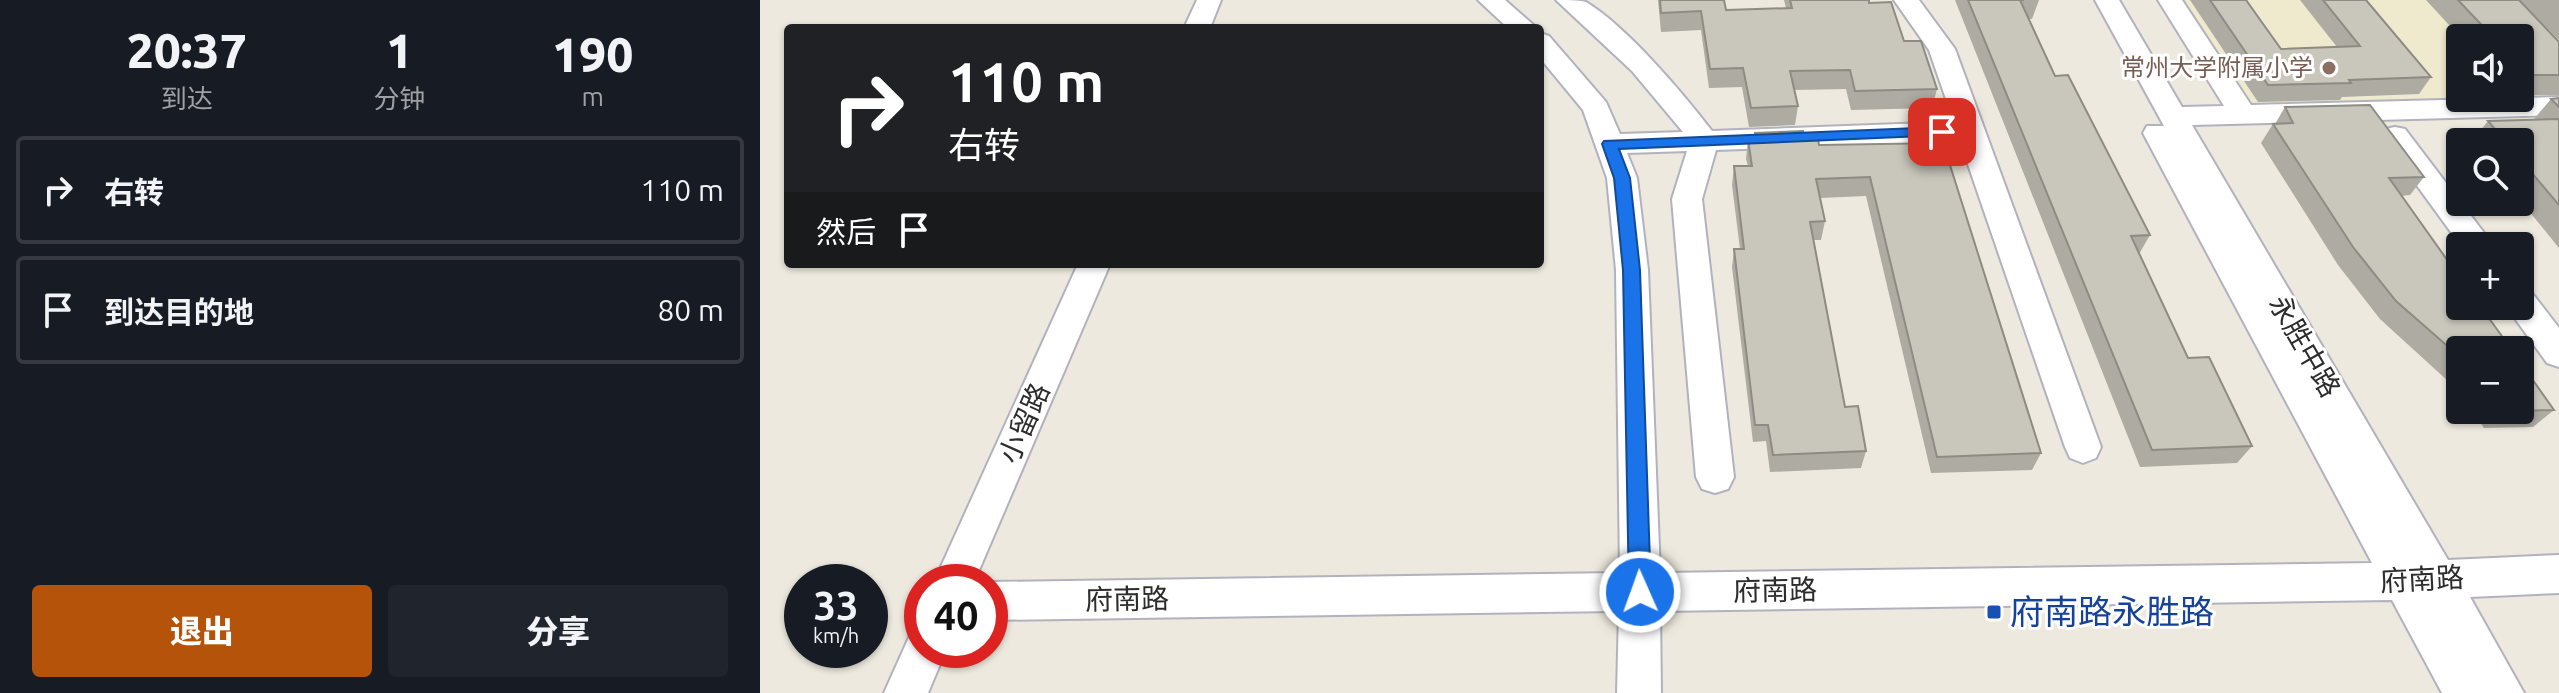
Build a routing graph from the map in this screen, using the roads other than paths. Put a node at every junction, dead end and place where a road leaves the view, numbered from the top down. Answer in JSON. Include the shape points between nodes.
{"nodes":[{"id":1,"x":1209,"y":0,"type":"edge"},
{"id":2,"x":1490,"y":0,"type":"edge"},
{"id":3,"x":1568,"y":0,"type":"edge"},
{"id":4,"x":1906,"y":0,"type":"edge"},
{"id":5,"x":2083,"y":0,"type":"edge"},
{"id":6,"x":2107,"y":0,"type":"edge"},
{"id":7,"x":2170,"y":0,"type":"edge"},
{"id":8,"x":1199,"y":24,"type":"edge"},
{"id":9,"x":1519,"y":24,"type":"edge"},
{"id":10,"x":1544,"y":46,"type":"edge"},
{"id":11,"x":2559,"y":106,"type":"edge"},
{"id":12,"x":2243,"y":114,"type":"junction"},
{"id":13,"x":2174,"y":116,"type":"junction"},
{"id":14,"x":1971,"y":131,"type":"junction"},
{"id":15,"x":2395,"y":136,"type":"edge"},
{"id":16,"x":1704,"y":141,"type":"junction"},
{"id":17,"x":1610,"y":144,"type":"junction"},
{"id":18,"x":2467,"y":232,"type":"edge"},
{"id":19,"x":1092,"y":268,"type":"edge"},
{"id":20,"x":2534,"y":320,"type":"edge"},
{"id":21,"x":2559,"y":353,"type":"edge"},
{"id":22,"x":2083,"y":447,"type":"dead end"},
{"id":23,"x":1715,"y":477,"type":"dead end"},
{"id":24,"x":962,"y":564,"type":"edge"},
{"id":25,"x":2559,"y":574,"type":"edge"},
{"id":26,"x":2422,"y":579,"type":"junction"},
{"id":27,"x":1640,"y":592,"type":"junction"},
{"id":28,"x":1008,"y":601,"type":"edge"},
{"id":29,"x":917,"y":668,"type":"edge"},
{"id":30,"x":906,"y":693,"type":"edge"},
{"id":31,"x":1639,"y":693,"type":"edge"},
{"id":32,"x":2465,"y":693,"type":"edge"},
{"id":33,"x":2502,"y":693,"type":"edge"}],
"edges":[{"from":1,"to":8,"type":"street"},
{"from":2,"to":9,"type":"street"},
{"from":3,"to":16,"type":"street","via":[[1611,34],[1672,96]]},
{"from":4,"to":14,"type":"street","via":[[1942,49]]},
{"from":5,"to":26,"type":"street","name":"永胜中路"},
{"from":6,"to":13,"type":"street","name":"永胜中路"},
{"from":7,"to":12,"type":"street"},
{"from":10,"to":17,"type":"street","via":[[1596,108]]},
{"from":11,"to":12,"type":"street"},
{"from":12,"to":13,"type":"street"},
{"from":13,"to":26,"type":"street","name":"永胜中路"},
{"from":14,"to":16,"type":"street"},
{"from":14,"to":22,"type":"street"},
{"from":15,"to":18,"type":"street"},
{"from":16,"to":17,"type":"street"},
{"from":16,"to":23,"type":"street","via":[[1687,199]]},
{"from":17,"to":27,"type":"street","via":[[1622,178],[1632,270]]},
{"from":19,"to":24,"type":"street","name":"小留路"},
{"from":20,"to":21,"type":"street"},
{"from":25,"to":26,"type":"street","name":"府南路"},
{"from":26,"to":27,"type":"street","name":"府南路"},
{"from":26,"to":32,"type":"street","name":"永胜中路"},
{"from":26,"to":33,"type":"street","name":"永胜中路"},
{"from":27,"to":28,"type":"street","name":"府南路"},
{"from":27,"to":31,"type":"street"},
{"from":29,"to":30,"type":"street"}]}
